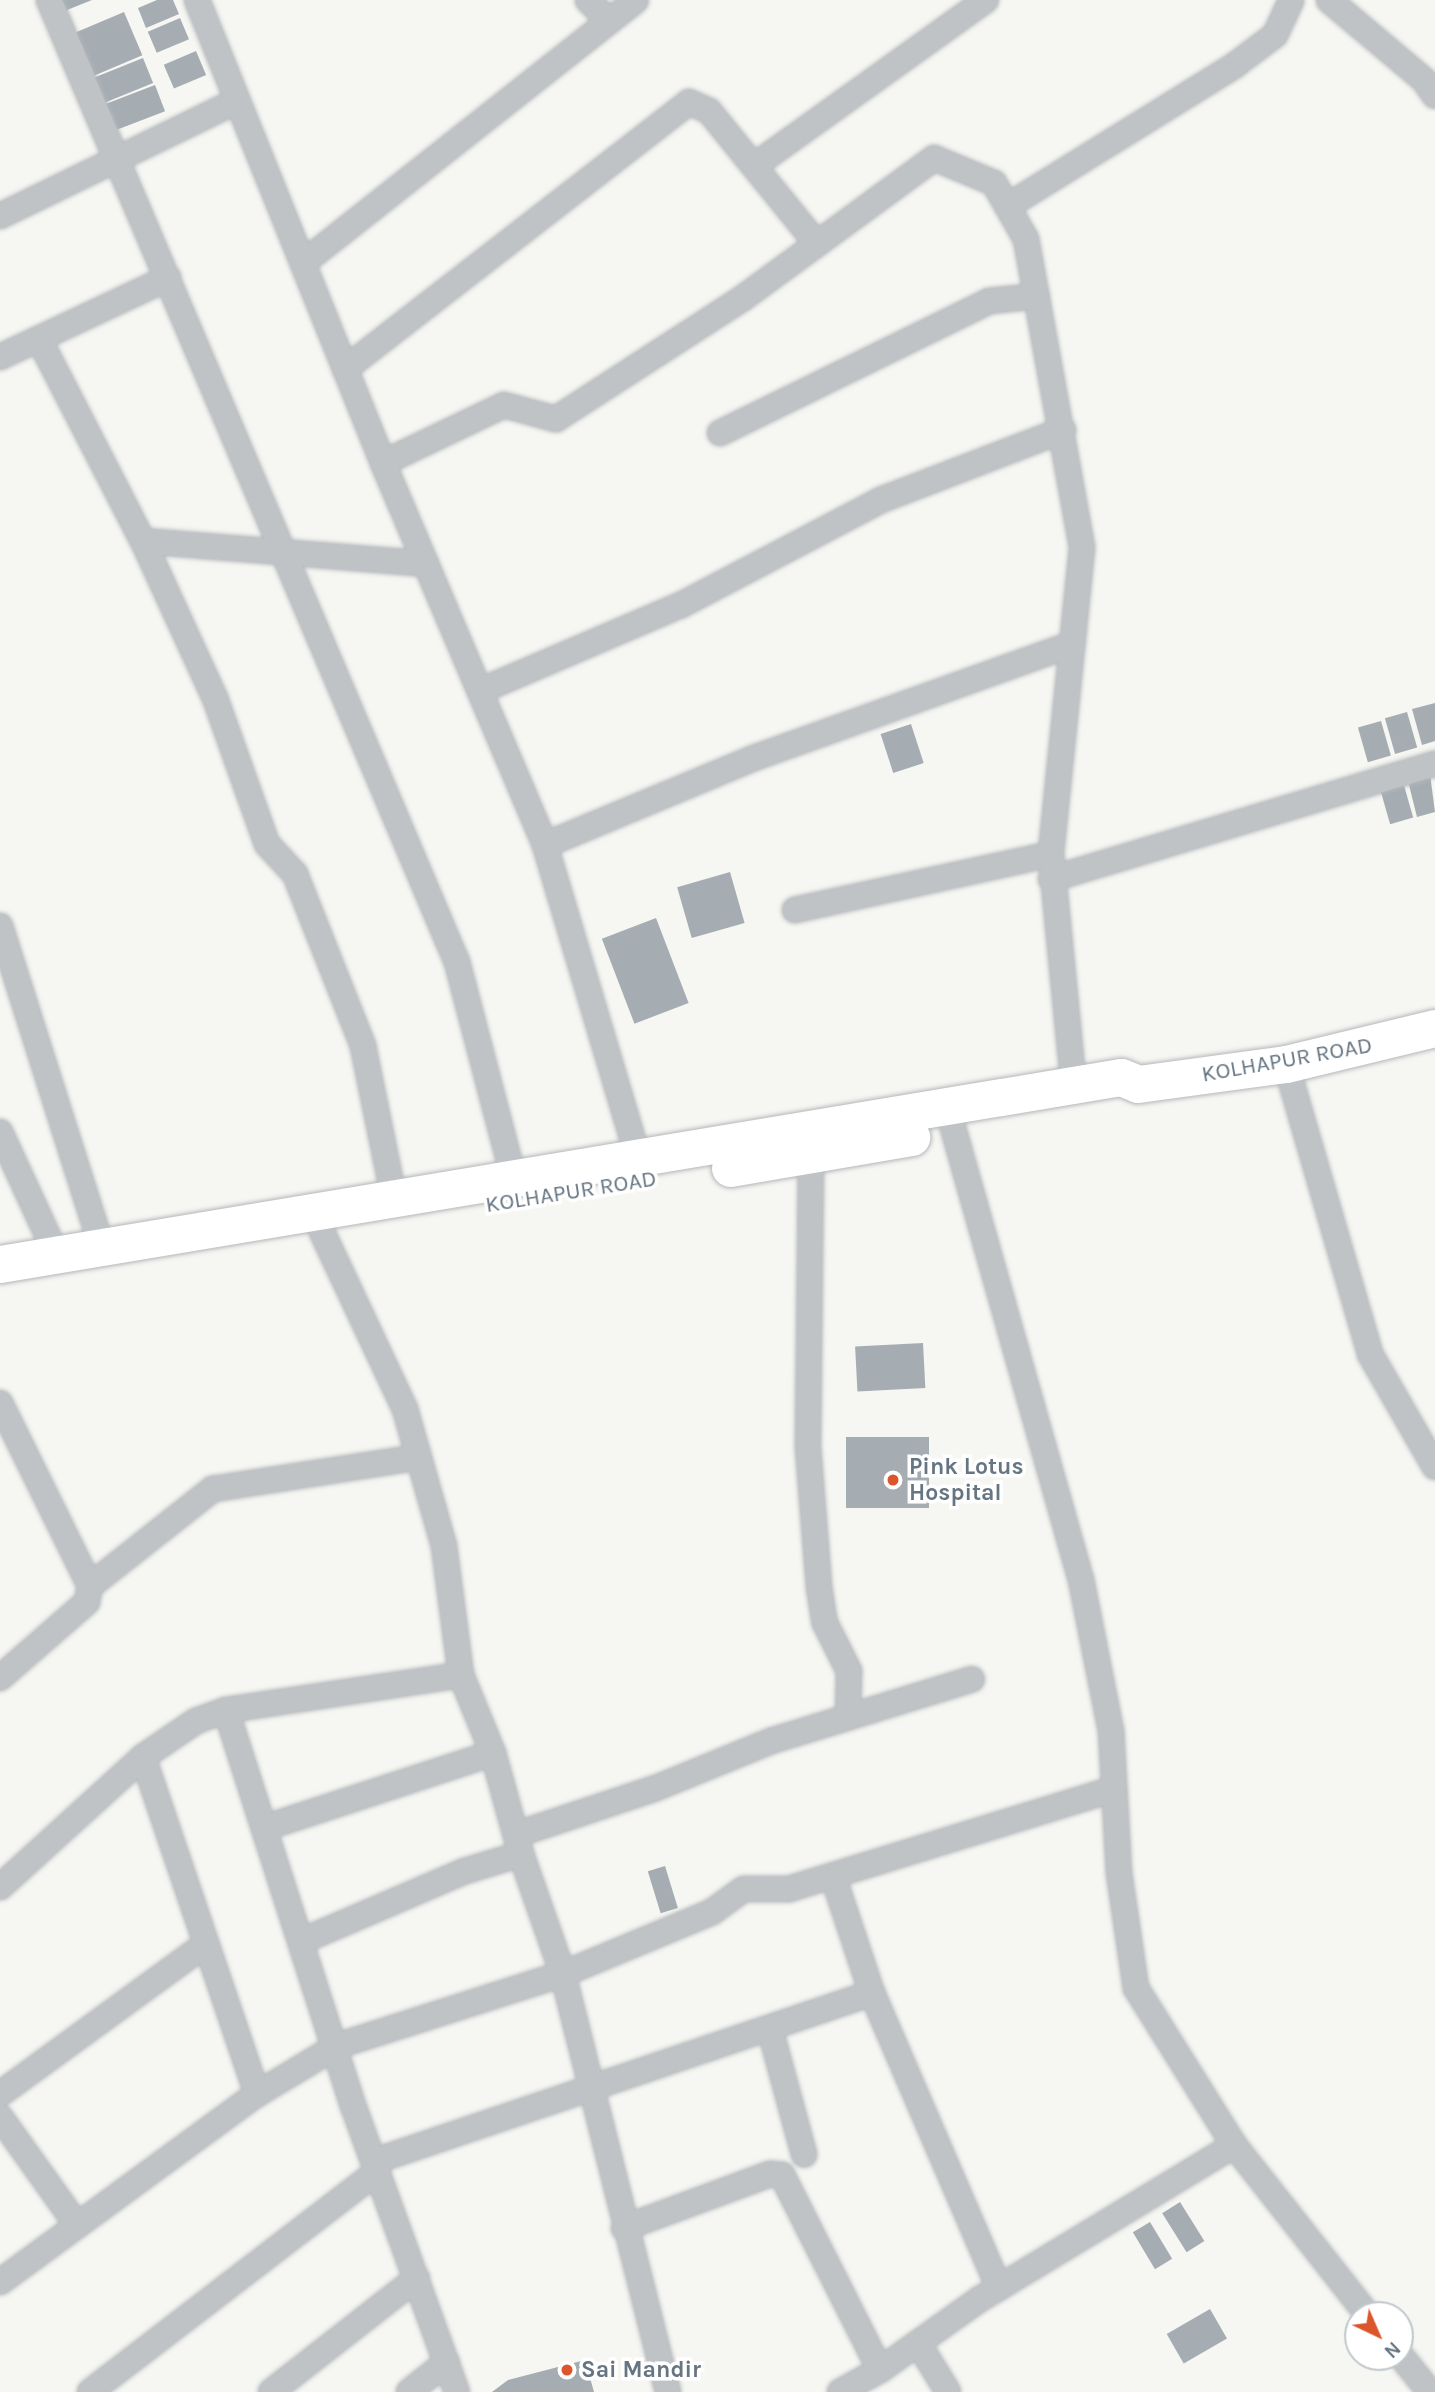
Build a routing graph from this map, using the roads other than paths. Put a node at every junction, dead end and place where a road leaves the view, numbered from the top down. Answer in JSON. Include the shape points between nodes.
{"nodes":[{"id":1,"x":49,"y":0,"type":"edge"},
{"id":2,"x":197,"y":0,"type":"edge"},
{"id":3,"x":589,"y":0,"type":"edge"},
{"id":4,"x":636,"y":0,"type":"edge"},
{"id":5,"x":1292,"y":0,"type":"edge"},
{"id":6,"x":1329,"y":0,"type":"edge"},
{"id":7,"x":977,"y":3,"type":"edge"},
{"id":8,"x":610,"y":21,"type":"junction"},
{"id":9,"x":1435,"y":96,"type":"edge"},
{"id":10,"x":237,"y":101,"type":"junction"},
{"id":11,"x":119,"y":158,"type":"junction"},
{"id":12,"x":754,"y":166,"type":"junction"},
{"id":13,"x":1007,"y":206,"type":"junction"},
{"id":14,"x":0,"y":216,"type":"edge"},
{"id":15,"x":817,"y":244,"type":"junction"},
{"id":16,"x":303,"y":263,"type":"junction"},
{"id":17,"x":168,"y":278,"type":"junction"},
{"id":18,"x":1037,"y":296,"type":"junction"},
{"id":19,"x":39,"y":339,"type":"junction"},
{"id":20,"x":0,"y":357,"type":"edge"},
{"id":21,"x":345,"y":369,"type":"junction"},
{"id":22,"x":1063,"y":430,"type":"junction"},
{"id":23,"x":720,"y":433,"type":"dead end"},
{"id":24,"x":383,"y":463,"type":"junction"},
{"id":25,"x":143,"y":541,"type":"junction"},
{"id":26,"x":284,"y":553,"type":"junction"},
{"id":27,"x":426,"y":564,"type":"junction"},
{"id":28,"x":1072,"y":644,"type":"junction"},
{"id":29,"x":480,"y":691,"type":"junction"},
{"id":30,"x":1435,"y":764,"type":"edge"},
{"id":31,"x":545,"y":845,"type":"junction"},
{"id":32,"x":1051,"y":867,"type":"junction"},
{"id":33,"x":795,"y":910,"type":"dead end"},
{"id":34,"x":0,"y":926,"type":"edge"},
{"id":35,"x":1435,"y":1028,"type":"edge"},
{"id":36,"x":1286,"y":1064,"type":"junction"},
{"id":37,"x":1138,"y":1084,"type":"junction"},
{"id":38,"x":1074,"y":1087,"type":"junction"},
{"id":39,"x":950,"y":1118,"type":"junction"},
{"id":40,"x":0,"y":1132,"type":"edge"},
{"id":41,"x":811,"y":1156,"type":"junction"},
{"id":42,"x":639,"y":1161,"type":"junction"},
{"id":43,"x":514,"y":1180,"type":"junction"},
{"id":44,"x":394,"y":1199,"type":"junction"},
{"id":45,"x":322,"y":1232,"type":"junction"},
{"id":46,"x":102,"y":1248,"type":"junction"},
{"id":47,"x":57,"y":1256,"type":"junction"},
{"id":48,"x":0,"y":1265,"type":"edge"},
{"id":49,"x":0,"y":1288,"type":"edge"},
{"id":50,"x":1,"y":1408,"type":"edge"},
{"id":51,"x":419,"y":1457,"type":"junction"},
{"id":52,"x":1435,"y":1467,"type":"edge"},
{"id":53,"x":90,"y":1586,"type":"junction"},
{"id":54,"x":461,"y":1675,"type":"junction"},
{"id":55,"x":0,"y":1678,"type":"edge"},
{"id":56,"x":972,"y":1679,"type":"dead end"},
{"id":57,"x":226,"y":1710,"type":"junction"},
{"id":58,"x":848,"y":1717,"type":"junction"},
{"id":59,"x":493,"y":1753,"type":"junction"},
{"id":60,"x":144,"y":1757,"type":"junction"},
{"id":61,"x":1114,"y":1789,"type":"junction"},
{"id":62,"x":264,"y":1828,"type":"junction"},
{"id":63,"x":520,"y":1844,"type":"junction"},
{"id":64,"x":833,"y":1876,"type":"junction"},
{"id":65,"x":0,"y":1887,"type":"edge"},
{"id":66,"x":302,"y":1941,"type":"junction"},
{"id":67,"x":206,"y":1944,"type":"junction"},
{"id":68,"x":563,"y":1975,"type":"junction"},
{"id":69,"x":872,"y":1993,"type":"junction"},
{"id":70,"x":770,"y":2029,"type":"junction"},
{"id":71,"x":337,"y":2046,"type":"junction"},
{"id":72,"x":593,"y":2090,"type":"junction"},
{"id":73,"x":0,"y":2094,"type":"edge"},
{"id":74,"x":257,"y":2094,"type":"junction"},
{"id":75,"x":0,"y":2118,"type":"edge"},
{"id":76,"x":1234,"y":2145,"type":"junction"},
{"id":77,"x":804,"y":2154,"type":"dead end"},
{"id":78,"x":377,"y":2166,"type":"junction"},
{"id":79,"x":77,"y":2225,"type":"junction"},
{"id":80,"x":624,"y":2228,"type":"junction"},
{"id":81,"x":417,"y":2278,"type":"junction"},
{"id":82,"x":0,"y":2283,"type":"edge"},
{"id":83,"x":999,"y":2288,"type":"junction"},
{"id":84,"x":1357,"y":2301,"type":"edge"},
{"id":85,"x":918,"y":2343,"type":"junction"},
{"id":86,"x":447,"y":2362,"type":"junction"},
{"id":87,"x":880,"y":2370,"type":"junction"},
{"id":88,"x":1413,"y":2371,"type":"edge"},
{"id":89,"x":90,"y":2392,"type":"edge"},
{"id":90,"x":271,"y":2392,"type":"edge"},
{"id":91,"x":409,"y":2392,"type":"edge"},
{"id":92,"x":457,"y":2392,"type":"edge"},
{"id":93,"x":668,"y":2392,"type":"edge"},
{"id":94,"x":840,"y":2392,"type":"edge"},
{"id":95,"x":948,"y":2392,"type":"edge"},
{"id":96,"x":1430,"y":2392,"type":"edge"}],
"edges":[{"from":1,"to":11,"type":"street"},
{"from":2,"to":10,"type":"street"},
{"from":3,"to":8,"type":"street"},
{"from":4,"to":8,"type":"street"},
{"from":5,"to":13,"type":"street","via":[[1275,35],[1235,65]]},
{"from":6,"to":9,"type":"street","via":[[1424,80]]},
{"from":7,"to":12,"type":"street"},
{"from":8,"to":16,"type":"street"},
{"from":10,"to":11,"type":"street"},
{"from":10,"to":16,"type":"street"},
{"from":11,"to":14,"type":"street"},
{"from":11,"to":17,"type":"street"},
{"from":12,"to":15,"type":"street"},
{"from":12,"to":21,"type":"street","via":[[709,111],[689,102]]},
{"from":13,"to":15,"type":"street","via":[[994,183],[934,159]]},
{"from":13,"to":18,"type":"street","via":[[1026,239]]},
{"from":15,"to":24,"type":"street","via":[[743,298],[556,419],[504,405]]},
{"from":16,"to":21,"type":"street"},
{"from":17,"to":19,"type":"street"},
{"from":17,"to":26,"type":"street"},
{"from":18,"to":22,"type":"street"},
{"from":18,"to":23,"type":"street","via":[[989,302]]},
{"from":19,"to":20,"type":"street"},
{"from":19,"to":25,"type":"street"},
{"from":21,"to":24,"type":"street"},
{"from":22,"to":28,"type":"street","via":[[1082,548]]},
{"from":22,"to":29,"type":"street","via":[[881,499],[681,605]]},
{"from":24,"to":27,"type":"street"},
{"from":25,"to":26,"type":"street"},
{"from":25,"to":44,"type":"street","via":[[215,698],[267,844],[295,874],[363,1045]]},
{"from":26,"to":27,"type":"street"},
{"from":26,"to":43,"type":"street","via":[[457,962]]},
{"from":27,"to":29,"type":"street"},
{"from":28,"to":31,"type":"street","via":[[754,758]]},
{"from":28,"to":32,"type":"street"},
{"from":29,"to":31,"type":"street"},
{"from":30,"to":32,"type":"street"},
{"from":31,"to":42,"type":"street"},
{"from":32,"to":33,"type":"street"},
{"from":32,"to":38,"type":"street"},
{"from":34,"to":46,"type":"street"},
{"from":35,"to":36,"type":"main road","name":"KOLHAPUR ROAD"},
{"from":36,"to":37,"type":"main road","name":"KOLHAPUR ROAD"},
{"from":36,"to":52,"type":"street","via":[[1370,1354]]},
{"from":37,"to":38,"type":"main road","name":"KOLHAPUR ROAD","via":[[1121,1077]]},
{"from":37,"to":39,"type":"main road","name":"KOLHAPUR ROAD","via":[[1121,1098]]},
{"from":38,"to":39,"type":"main road","name":"KOLHAPUR ROAD"},
{"from":39,"to":41,"type":"main road","name":"KOLHAPUR ROAD"},
{"from":39,"to":42,"type":"main road","name":"KOLHAPUR ROAD"},
{"from":39,"to":61,"type":"street","via":[[1081,1580],[1111,1731]]},
{"from":40,"to":47,"type":"street"},
{"from":41,"to":45,"type":"main road","name":"KOLHAPUR ROAD"},
{"from":41,"to":58,"type":"street","via":[[808,1447],[819,1587],[825,1623],[849,1671]]},
{"from":42,"to":43,"type":"main road","name":"KOLHAPUR ROAD"},
{"from":43,"to":44,"type":"main road","name":"KOLHAPUR ROAD"},
{"from":44,"to":46,"type":"main road","name":"KOLHAPUR ROAD"},
{"from":45,"to":49,"type":"main road","name":"KOLHAPUR ROAD"},
{"from":45,"to":51,"type":"street","via":[[405,1409]]},
{"from":46,"to":47,"type":"main road","name":"KOLHAPUR ROAD"},
{"from":47,"to":48,"type":"main road","name":"KOLHAPUR ROAD"},
{"from":50,"to":53,"type":"street"},
{"from":51,"to":53,"type":"street","via":[[213,1489]]},
{"from":51,"to":54,"type":"street","via":[[444,1546]]},
{"from":53,"to":55,"type":"street","via":[[87,1602]]},
{"from":54,"to":57,"type":"street"},
{"from":54,"to":59,"type":"street"},
{"from":56,"to":58,"type":"street"},
{"from":57,"to":60,"type":"street","via":[[196,1721]]},
{"from":57,"to":62,"type":"street"},
{"from":58,"to":63,"type":"street"},
{"from":59,"to":62,"type":"street"},
{"from":59,"to":63,"type":"street"},
{"from":60,"to":65,"type":"street"},
{"from":60,"to":67,"type":"street"},
{"from":61,"to":64,"type":"street"},
{"from":61,"to":76,"type":"street","via":[[1119,1873],[1136,1989]]},
{"from":62,"to":66,"type":"street"},
{"from":63,"to":66,"type":"street"},
{"from":63,"to":68,"type":"street"},
{"from":64,"to":68,"type":"street","via":[[789,1889],[744,1889],[712,1912]]},
{"from":64,"to":69,"type":"street"},
{"from":66,"to":71,"type":"street"},
{"from":67,"to":73,"type":"street"},
{"from":67,"to":74,"type":"street"},
{"from":68,"to":71,"type":"street"},
{"from":68,"to":72,"type":"street"},
{"from":69,"to":70,"type":"street"},
{"from":69,"to":83,"type":"street"},
{"from":70,"to":72,"type":"street"},
{"from":70,"to":77,"type":"street"},
{"from":71,"to":74,"type":"street"},
{"from":71,"to":78,"type":"street"},
{"from":72,"to":78,"type":"street"},
{"from":72,"to":80,"type":"street"},
{"from":74,"to":79,"type":"street"},
{"from":75,"to":79,"type":"street"},
{"from":76,"to":83,"type":"street"},
{"from":76,"to":84,"type":"street"},
{"from":78,"to":81,"type":"street"},
{"from":78,"to":89,"type":"street"},
{"from":79,"to":82,"type":"street"},
{"from":80,"to":87,"type":"street","via":[[770,2174],[782,2175]]},
{"from":80,"to":93,"type":"street"},
{"from":81,"to":86,"type":"street"},
{"from":81,"to":90,"type":"street"},
{"from":83,"to":85,"type":"street"},
{"from":85,"to":87,"type":"street"},
{"from":85,"to":95,"type":"street"},
{"from":86,"to":91,"type":"street"},
{"from":86,"to":92,"type":"street"},
{"from":87,"to":94,"type":"street"},
{"from":88,"to":96,"type":"street"}]}
